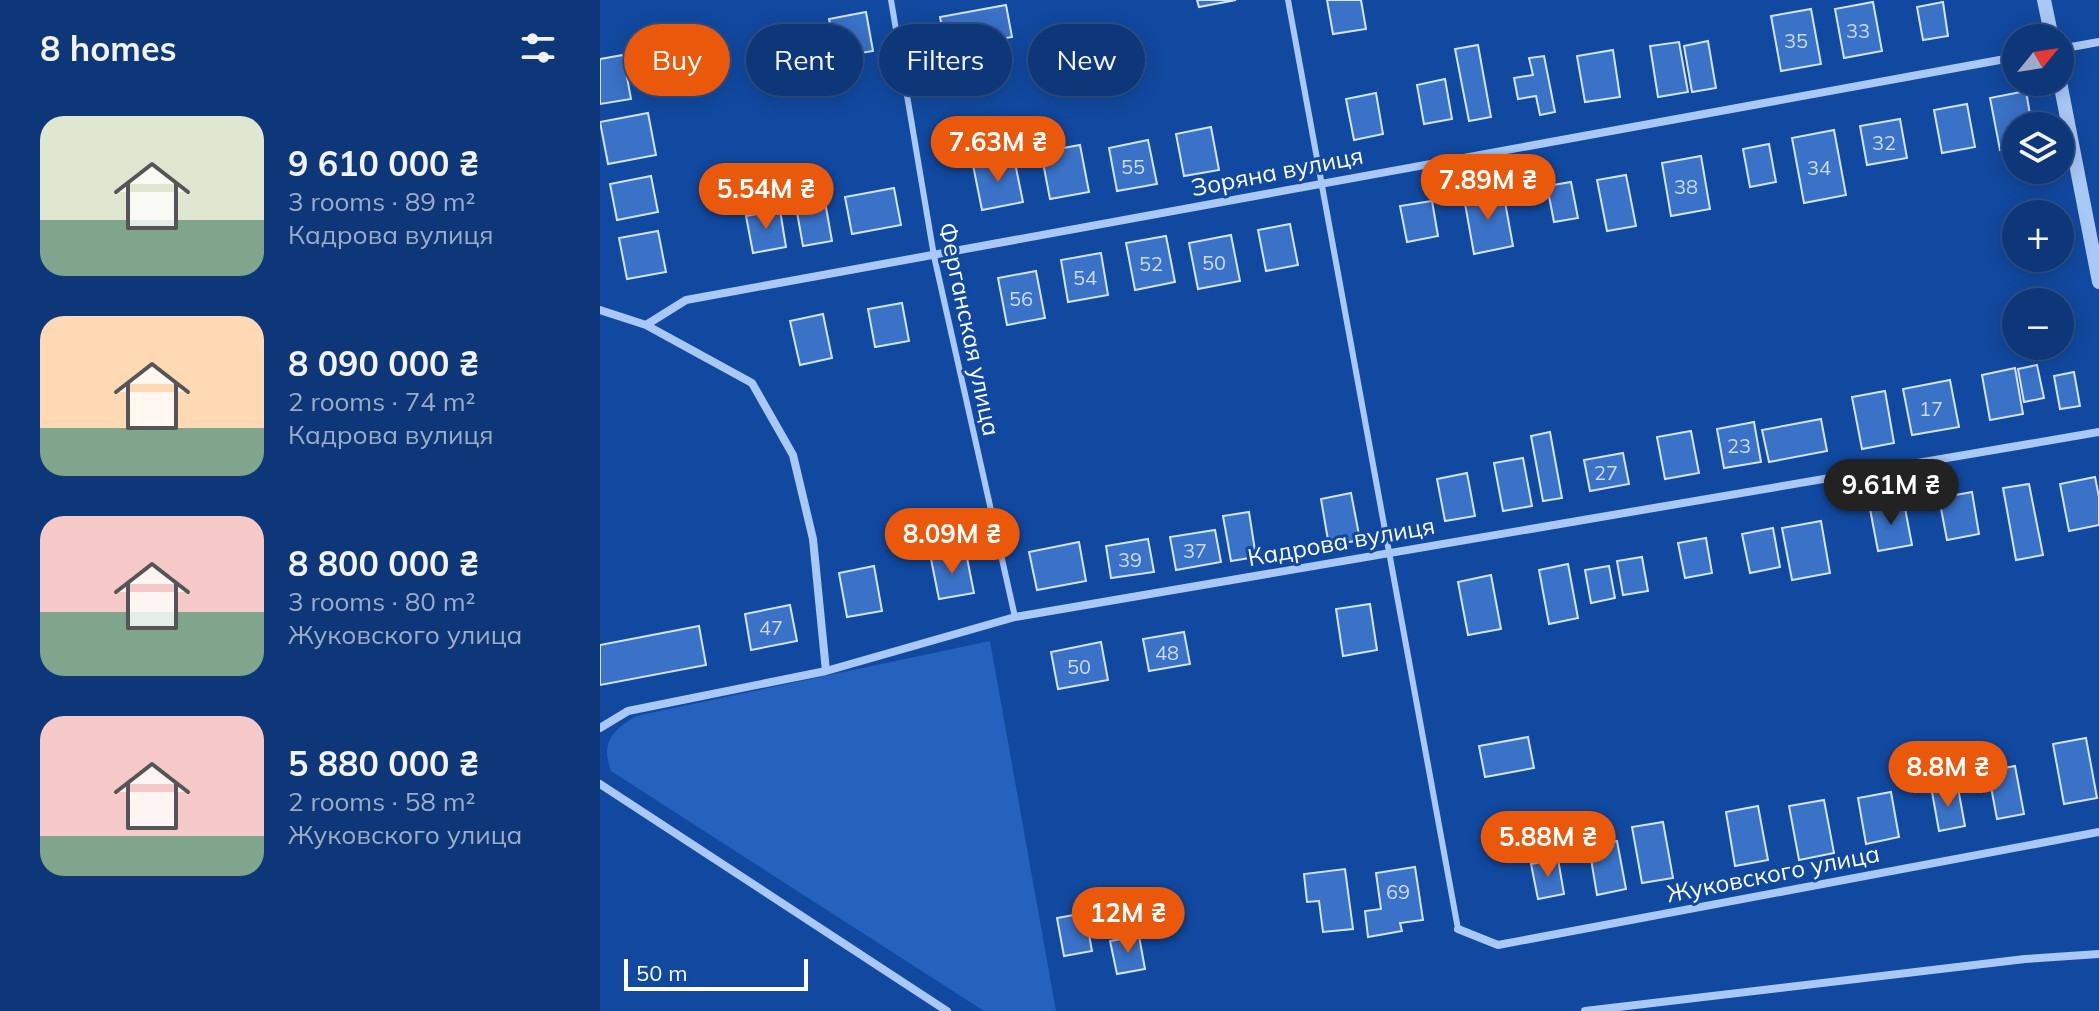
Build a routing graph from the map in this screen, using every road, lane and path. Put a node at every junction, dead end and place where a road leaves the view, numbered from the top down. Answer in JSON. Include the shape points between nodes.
{"nodes":[{"id":1,"x":891,"y":0,"type":"edge"},
{"id":2,"x":1288,"y":0,"type":"edge"},
{"id":3,"x":2044,"y":0,"type":"edge"},
{"id":4,"x":2049,"y":24,"type":"edge"},
{"id":5,"x":2099,"y":42,"type":"edge"},
{"id":6,"x":2074,"y":46,"type":"edge"},
{"id":7,"x":2002,"y":60,"type":"edge"},
{"id":8,"x":2063,"y":96,"type":"edge"},
{"id":9,"x":1321,"y":183,"type":"junction"},
{"id":10,"x":934,"y":256,"type":"junction"},
{"id":11,"x":2099,"y":282,"type":"edge"},
{"id":12,"x":600,"y":310,"type":"edge"},
{"id":13,"x":646,"y":325,"type":"junction"},
{"id":14,"x":2099,"y":432,"type":"edge"},
{"id":15,"x":1389,"y":553,"type":"junction"},
{"id":16,"x":1015,"y":617,"type":"junction"},
{"id":17,"x":826,"y":671,"type":"junction"},
{"id":18,"x":600,"y":728,"type":"edge"},
{"id":19,"x":600,"y":784,"type":"edge"},
{"id":20,"x":2099,"y":832,"type":"edge"},
{"id":21,"x":1458,"y":929,"type":"joint"},
{"id":22,"x":2099,"y":954,"type":"edge"},
{"id":23,"x":947,"y":1011,"type":"edge"},
{"id":24,"x":1585,"y":1011,"type":"edge"}],
"edges":[{"from":1,"to":10,"type":"lane","name":"Ферганская улица"},
{"from":2,"to":9,"type":"lane"},
{"from":3,"to":4,"type":"street"},
{"from":5,"to":6,"type":"street"},
{"from":7,"to":9,"type":"street","name":"Зоряна вулиця"},
{"from":8,"to":11,"type":"street"},
{"from":9,"to":10,"type":"street","name":"Зоряна вулиця"},
{"from":9,"to":15,"type":"lane"},
{"from":10,"to":13,"type":"street","name":"Зоряна вулиця","via":[[686,300]]},
{"from":10,"to":16,"type":"lane","name":"Ферганская улица"},
{"from":12,"to":13,"type":"street"},
{"from":13,"to":17,"type":"street","via":[[752,383],[793,455],[813,539]]},
{"from":14,"to":15,"type":"street","name":"Кадрова вулиця"},
{"from":15,"to":16,"type":"street","name":"Кадрова вулиця"},
{"from":15,"to":21,"type":"lane"},
{"from":16,"to":17,"type":"street","name":"Кадрова вулиця"},
{"from":17,"to":18,"type":"street","name":"Кадрова вулиця","via":[[628,711]]},
{"from":19,"to":23,"type":"street"},
{"from":20,"to":21,"type":"street","name":"Жуковского улица","via":[[1498,945]]},
{"from":22,"to":24,"type":"street"}]}
